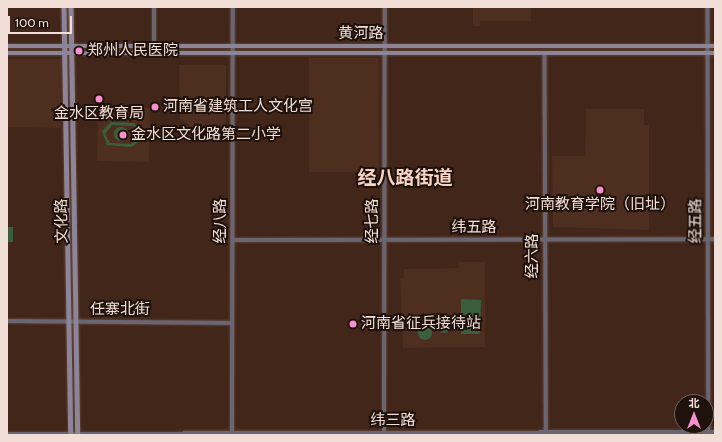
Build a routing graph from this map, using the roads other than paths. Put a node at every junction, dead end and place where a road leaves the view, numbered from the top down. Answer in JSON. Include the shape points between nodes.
{"nodes":[{"id":1,"x":64,"y":7,"type":"edge"},
{"id":2,"x":71,"y":7,"type":"edge"},
{"id":3,"x":154,"y":7,"type":"edge"},
{"id":4,"x":233,"y":7,"type":"edge"},
{"id":5,"x":385,"y":7,"type":"edge"},
{"id":6,"x":708,"y":7,"type":"edge"},
{"id":7,"x":7,"y":46,"type":"edge"},
{"id":8,"x":64,"y":46,"type":"junction"},
{"id":9,"x":71,"y":46,"type":"junction"},
{"id":10,"x":154,"y":46,"type":"junction"},
{"id":11,"x":233,"y":46,"type":"junction"},
{"id":12,"x":385,"y":46,"type":"junction"},
{"id":13,"x":708,"y":46,"type":"junction"},
{"id":14,"x":715,"y":46,"type":"edge"},
{"id":15,"x":7,"y":53,"type":"edge"},
{"id":16,"x":65,"y":53,"type":"junction"},
{"id":17,"x":72,"y":53,"type":"junction"},
{"id":18,"x":385,"y":53,"type":"junction"},
{"id":19,"x":545,"y":53,"type":"junction"},
{"id":20,"x":708,"y":53,"type":"junction"},
{"id":21,"x":715,"y":53,"type":"edge"},
{"id":22,"x":233,"y":54,"type":"junction"},
{"id":23,"x":708,"y":239,"type":"junction"},
{"id":24,"x":715,"y":239,"type":"edge"},
{"id":25,"x":233,"y":240,"type":"junction"},
{"id":26,"x":384,"y":240,"type":"junction"},
{"id":27,"x":545,"y":240,"type":"junction"},
{"id":28,"x":7,"y":322,"type":"edge"},
{"id":29,"x":70,"y":322,"type":"junction"},
{"id":30,"x":76,"y":322,"type":"junction"},
{"id":31,"x":232,"y":323,"type":"junction"},
{"id":32,"x":709,"y":394,"type":"edge"},
{"id":33,"x":7,"y":434,"type":"edge"},
{"id":34,"x":71,"y":434,"type":"edge"},
{"id":35,"x":78,"y":434,"type":"edge"},
{"id":36,"x":232,"y":434,"type":"edge"},
{"id":37,"x":384,"y":434,"type":"edge"},
{"id":38,"x":546,"y":434,"type":"edge"},
{"id":39,"x":674,"y":434,"type":"edge"}],
"edges":[{"from":1,"to":8,"type":"main road","name":"文化路"},
{"from":2,"to":9,"type":"main road","name":"文化路"},
{"from":3,"to":10,"type":"street"},
{"from":4,"to":11,"type":"street","name":"经八路"},
{"from":5,"to":12,"type":"street","name":"经七路"},
{"from":6,"to":13,"type":"street","name":"经五路"},
{"from":7,"to":8,"type":"main road","name":"黄河路"},
{"from":8,"to":9,"type":"main road","name":"黄河路"},
{"from":8,"to":16,"type":"main road","name":"文化路"},
{"from":9,"to":10,"type":"main road","name":"黄河路"},
{"from":9,"to":17,"type":"main road","name":"文化路"},
{"from":10,"to":11,"type":"main road","name":"黄河路"},
{"from":11,"to":12,"type":"main road","name":"黄河路"},
{"from":11,"to":22,"type":"street","name":"经八路"},
{"from":12,"to":13,"type":"main road","name":"黄河路"},
{"from":12,"to":18,"type":"street","name":"经七路"},
{"from":13,"to":14,"type":"main road","name":"黄河路"},
{"from":13,"to":20,"type":"street","name":"经五路"},
{"from":15,"to":16,"type":"main road","name":"黄河路"},
{"from":16,"to":17,"type":"main road","name":"黄河路"},
{"from":16,"to":29,"type":"main road","name":"文化路"},
{"from":17,"to":22,"type":"main road","name":"黄河路"},
{"from":17,"to":30,"type":"main road","name":"文化路"},
{"from":18,"to":19,"type":"main road","name":"黄河路"},
{"from":18,"to":22,"type":"main road","name":"黄河路"},
{"from":18,"to":26,"type":"street","name":"经七路"},
{"from":19,"to":20,"type":"main road","name":"黄河路"},
{"from":19,"to":27,"type":"street","name":"经六路"},
{"from":20,"to":21,"type":"main road","name":"黄河路"},
{"from":20,"to":23,"type":"street","name":"经五路"},
{"from":22,"to":25,"type":"street","name":"经八路"},
{"from":23,"to":24,"type":"street","name":"纬五路"},
{"from":23,"to":27,"type":"street","name":"纬五路"},
{"from":23,"to":32,"type":"street","name":"经五路"},
{"from":25,"to":26,"type":"street","name":"纬五路"},
{"from":25,"to":31,"type":"street","name":"经八路"},
{"from":26,"to":27,"type":"street","name":"纬五路"},
{"from":26,"to":37,"type":"street","name":"经七路"},
{"from":27,"to":38,"type":"street","name":"经六路"},
{"from":28,"to":29,"type":"street","name":"任寨北街"},
{"from":29,"to":30,"type":"street","name":"任寨北街"},
{"from":29,"to":34,"type":"main road","name":"文化路"},
{"from":30,"to":31,"type":"street","name":"任寨北街"},
{"from":30,"to":35,"type":"main road","name":"文化路"},
{"from":31,"to":36,"type":"street","name":"经八路"},
{"from":33,"to":34,"type":"street","name":"纬三路"},
{"from":34,"to":35,"type":"street","name":"纬三路"},
{"from":35,"to":36,"type":"street","name":"纬三路"},
{"from":36,"to":37,"type":"street","name":"纬三路"},
{"from":37,"to":38,"type":"street","name":"纬三路"},
{"from":38,"to":39,"type":"street","name":"纬三路"}]}
